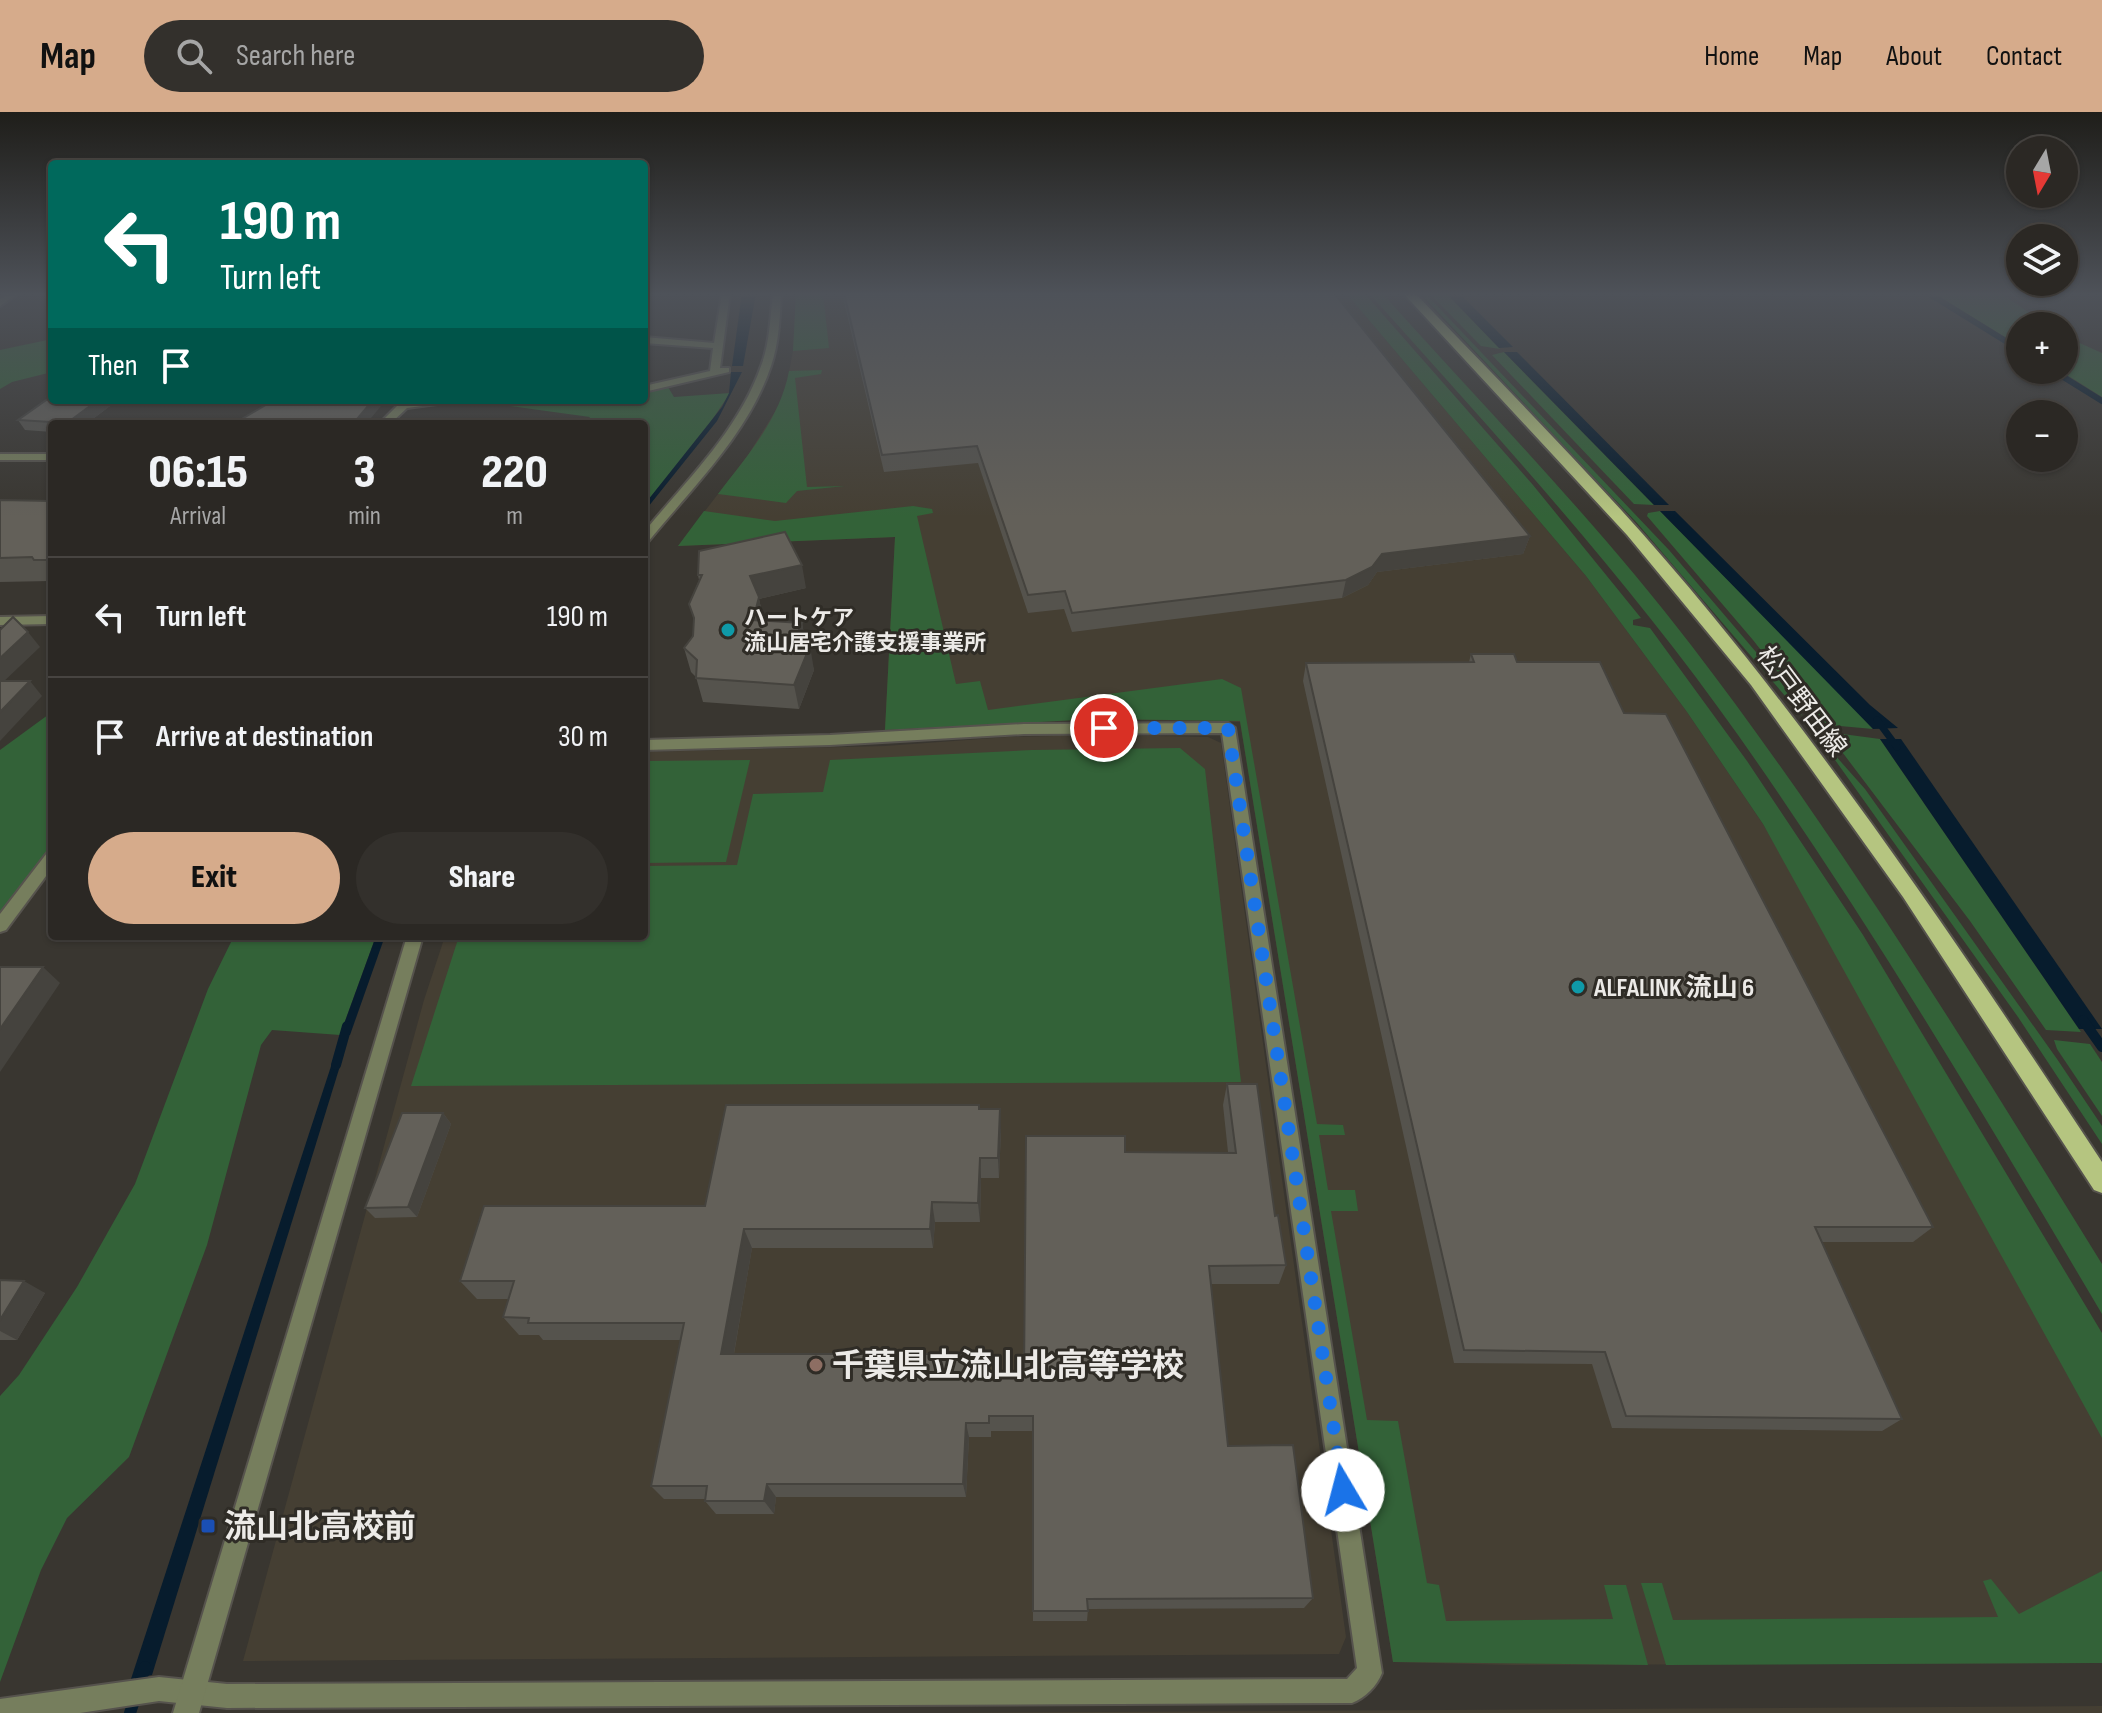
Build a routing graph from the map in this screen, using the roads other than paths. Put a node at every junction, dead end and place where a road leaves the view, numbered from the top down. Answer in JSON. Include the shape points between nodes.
{"nodes":[{"id":1,"x":720,"y":368,"type":"edge"},
{"id":2,"x":764,"y":368,"type":"edge"},
{"id":3,"x":1479,"y":368,"type":"edge"},
{"id":4,"x":648,"y":388,"type":"edge"},
{"id":5,"x":412,"y":404,"type":"edge"},
{"id":6,"x":388,"y":420,"type":"edge"},
{"id":7,"x":0,"y":457,"type":"edge"},
{"id":8,"x":48,"y":457,"type":"edge"},
{"id":9,"x":648,"y":535,"type":"edge"},
{"id":10,"x":48,"y":620,"type":"edge"},
{"id":11,"x":0,"y":621,"type":"edge"},
{"id":12,"x":648,"y":745,"type":"edge"},
{"id":13,"x":48,"y":862,"type":"edge"},
{"id":14,"x":0,"y":926,"type":"edge"},
{"id":15,"x":414,"y":940,"type":"edge"},
{"id":16,"x":2102,"y":1182,"type":"edge"},
{"id":17,"x":189,"y":1703,"type":"edge"},
{"id":18,"x":0,"y":1712,"type":"edge"}],
"edges":[{"from":1,"to":4,"type":"street"},
{"from":2,"to":9,"type":"street","via":[[756,392],[728,434]]},
{"from":3,"to":16,"type":"main road","name":"松戸野田線","via":[[1702,613],[1857,817]]},
{"from":5,"to":6,"type":"street"},
{"from":7,"to":8,"type":"street"},
{"from":10,"to":11,"type":"street"},
{"from":12,"to":17,"type":"street","via":[[1024,729],[1228,728],[1370,1673],[1352,1691],[227,1696]]},
{"from":13,"to":14,"type":"street"},
{"from":15,"to":17,"type":"street"},
{"from":17,"to":18,"type":"street","via":[[159,1689]]}]}
